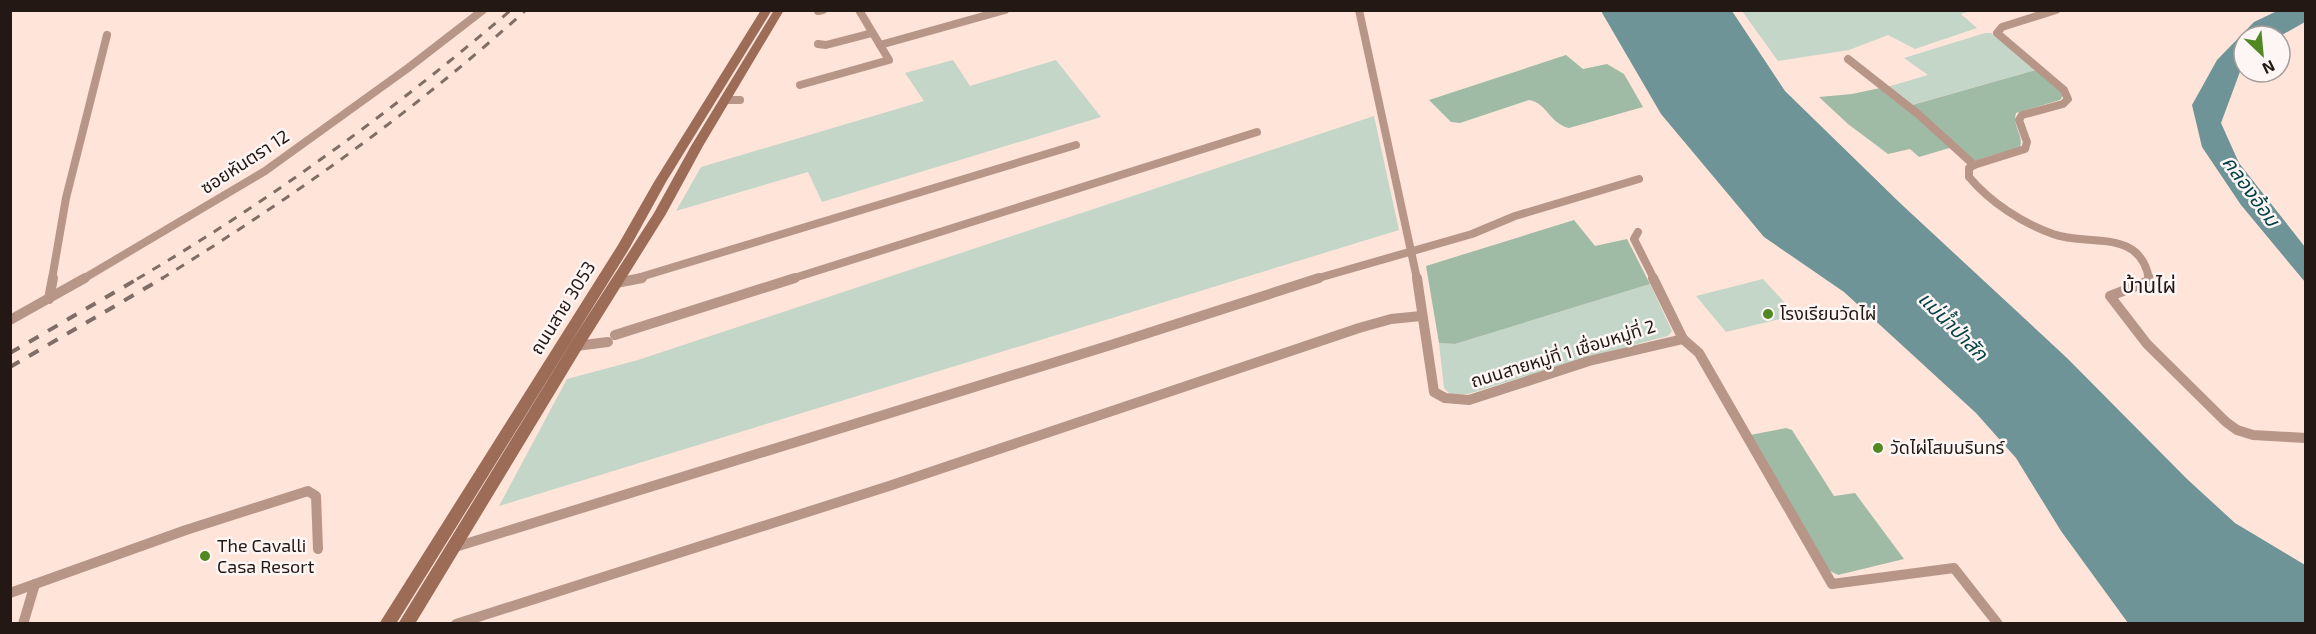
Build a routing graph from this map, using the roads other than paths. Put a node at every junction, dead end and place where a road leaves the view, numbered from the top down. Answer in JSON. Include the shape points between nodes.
{"nodes":[{"id":1,"x":483,"y":10,"type":"edge"},
{"id":2,"x":767,"y":10,"type":"edge"},
{"id":3,"x":779,"y":10,"type":"edge"},
{"id":4,"x":823,"y":10,"type":"edge"},
{"id":5,"x":859,"y":10,"type":"edge"},
{"id":6,"x":1005,"y":10,"type":"edge"},
{"id":7,"x":1359,"y":10,"type":"edge"},
{"id":8,"x":2056,"y":10,"type":"edge"},
{"id":9,"x":818,"y":11,"type":"edge"},
{"id":10,"x":872,"y":33,"type":"junction"},
{"id":11,"x":107,"y":34,"type":"dead end"},
{"id":12,"x":818,"y":44,"type":"dead end"},
{"id":13,"x":880,"y":45,"type":"junction"},
{"id":14,"x":1848,"y":59,"type":"dead end"},
{"id":15,"x":800,"y":85,"type":"dead end"},
{"id":16,"x":725,"y":100,"type":"junction"},
{"id":17,"x":740,"y":100,"type":"dead end"},
{"id":18,"x":1257,"y":132,"type":"dead end"},
{"id":19,"x":1076,"y":146,"type":"dead end"},
{"id":20,"x":1974,"y":165,"type":"junction"},
{"id":21,"x":1640,"y":179,"type":"dead end"},
{"id":22,"x":660,"y":182,"type":"junction"},
{"id":23,"x":677,"y":183,"type":"junction"},
{"id":24,"x":1638,"y":232,"type":"dead end"},
{"id":25,"x":1413,"y":252,"type":"junction"},
{"id":26,"x":616,"y":283,"type":"junction"},
{"id":27,"x":49,"y":299,"type":"junction"},
{"id":28,"x":1421,"y":316,"type":"junction"},
{"id":29,"x":10,"y":320,"type":"edge"},
{"id":30,"x":1683,"y":339,"type":"junction"},
{"id":31,"x":577,"y":344,"type":"junction"},
{"id":32,"x":2306,"y":438,"type":"edge"},
{"id":33,"x":452,"y":548,"type":"junction"},
{"id":34,"x":318,"y":549,"type":"dead end"},
{"id":35,"x":35,"y":584,"type":"junction"},
{"id":36,"x":10,"y":593,"type":"edge"},
{"id":37,"x":23,"y":624,"type":"edge"},
{"id":38,"x":387,"y":624,"type":"edge"},
{"id":39,"x":406,"y":624,"type":"edge"},
{"id":40,"x":456,"y":624,"type":"edge"},
{"id":41,"x":1998,"y":624,"type":"edge"}],
"edges":[{"from":1,"to":27,"type":"street","name":"ซอยหันตรา 12","via":[[265,171]]},
{"from":2,"to":22,"type":"main road","name":"ถนนสาย 3053"},
{"from":3,"to":16,"type":"main road","name":"ถนนสาย 3053"},
{"from":4,"to":9,"type":"street"},
{"from":5,"to":10,"type":"street"},
{"from":6,"to":13,"type":"street"},
{"from":7,"to":25,"type":"street","name":"ถนนสายหมู่ที่ 1 เชื่อมหมู่ที่ 2"},
{"from":8,"to":20,"type":"street","via":[[2002,27],[1997,33],[2064,90],[2068,99],[2063,104],[2022,115],[2019,120],[2027,142],[2025,149]]},
{"from":10,"to":12,"type":"street"},
{"from":10,"to":13,"type":"street"},
{"from":11,"to":27,"type":"street","via":[[66,198]]},
{"from":13,"to":15,"type":"street","via":[[889,60]]},
{"from":14,"to":20,"type":"street"},
{"from":16,"to":17,"type":"street"},
{"from":16,"to":23,"type":"main road","name":"ถนนสาย 3053"},
{"from":18,"to":31,"type":"street","via":[[611,339]]},
{"from":19,"to":26,"type":"street"},
{"from":20,"to":32,"type":"street","via":[[1969,168],[1974,183],[2041,229],[2062,237],[2115,240],[2145,264],[2149,281],[2114,293],[2109,296],[2111,301],[2196,395],[2231,427],[2248,433]]},
{"from":21,"to":25,"type":"street","via":[[1515,216]]},
{"from":22,"to":23,"type":"main road"},
{"from":22,"to":38,"type":"main road","name":"ถนนสาย 3053","via":[[624,246]]},
{"from":23,"to":26,"type":"main road","name":"ถนนสาย 3053"},
{"from":24,"to":30,"type":"street","via":[[1634,239]]},
{"from":25,"to":28,"type":"street","name":"ถนนสายหมู่ที่ 1 เชื่อมหมู่ที่ 2"},
{"from":25,"to":33,"type":"street","via":[[1369,262],[1081,355]]},
{"from":26,"to":31,"type":"main road","name":"ถนนสาย 3053"},
{"from":27,"to":29,"type":"street","name":"ซอยหันตรา 12"},
{"from":28,"to":30,"type":"street","name":"ถนนสายหมู่ที่ 1 เชื่อมหมู่ที่ 2","via":[[1434,392],[1445,399],[1469,400],[1589,361]]},
{"from":28,"to":40,"type":"street","via":[[1359,328],[878,489]]},
{"from":30,"to":41,"type":"street","name":"ถนนสายหมู่ที่ 1 เชื่อมหมู่ที่ 2","via":[[1699,353],[1832,584],[1954,567]]},
{"from":31,"to":33,"type":"main road","name":"ถนนสาย 3053"},
{"from":33,"to":39,"type":"main road","name":"ถนนสาย 3053"},
{"from":34,"to":35,"type":"street","via":[[316,496],[308,491]]},
{"from":35,"to":36,"type":"street"},
{"from":35,"to":37,"type":"street"}]}
